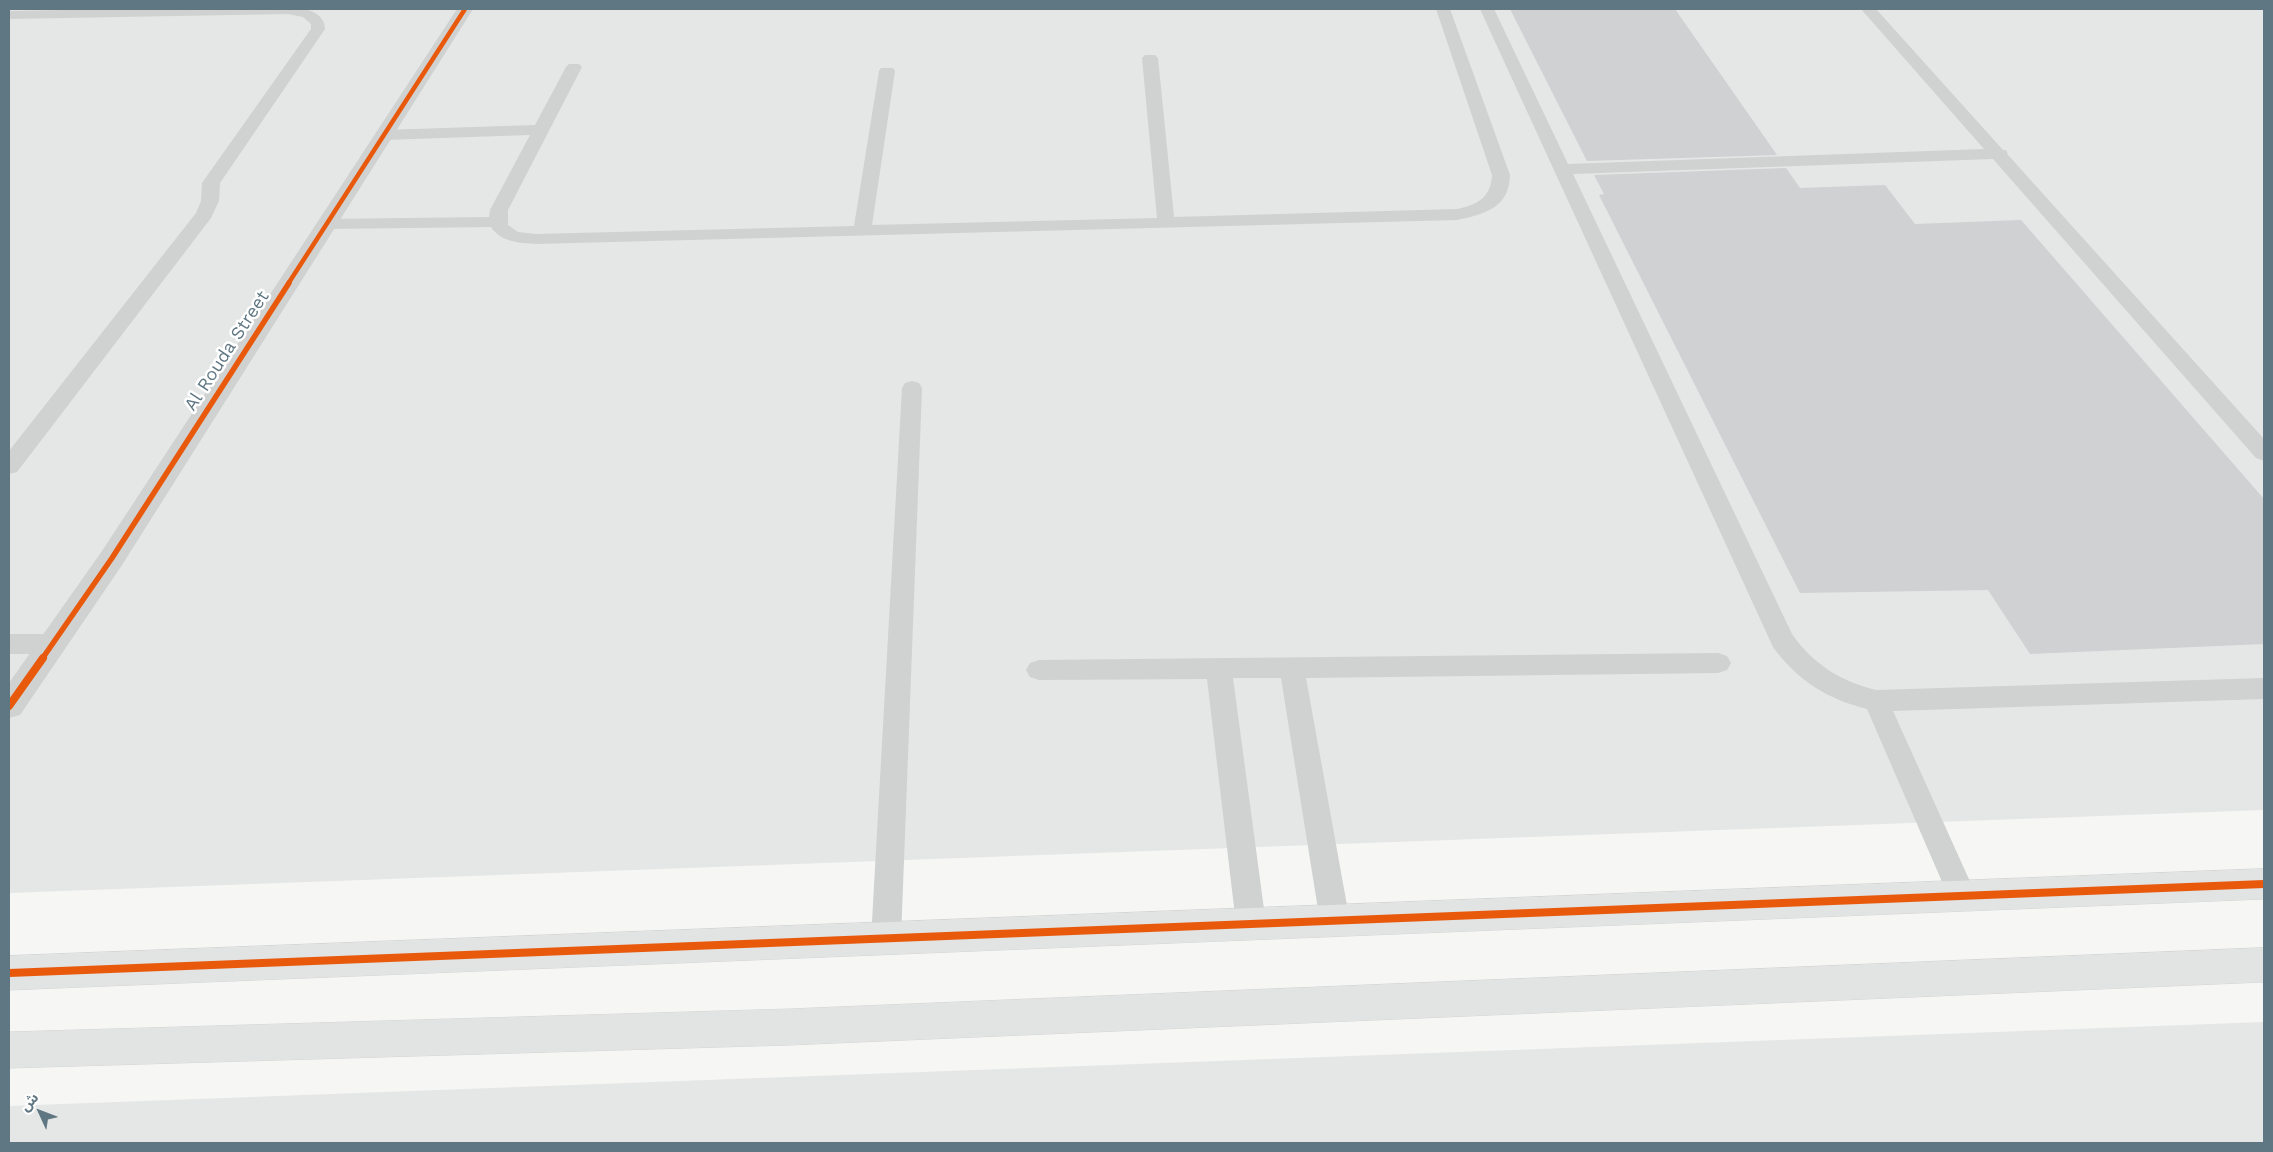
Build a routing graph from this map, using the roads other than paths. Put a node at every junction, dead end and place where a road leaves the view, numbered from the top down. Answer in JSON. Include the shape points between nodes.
{"nodes":[{"id":1,"x":465,"y":9,"type":"edge"},
{"id":2,"x":1443,"y":9,"type":"edge"},
{"id":3,"x":1487,"y":9,"type":"edge"},
{"id":4,"x":1868,"y":9,"type":"edge"},
{"id":5,"x":9,"y":15,"type":"edge"},
{"id":6,"x":1150,"y":58,"type":"dead end"},
{"id":7,"x":574,"y":67,"type":"dead end"},
{"id":8,"x":887,"y":71,"type":"dead end"},
{"id":9,"x":541,"y":130,"type":"junction"},
{"id":10,"x":383,"y":135,"type":"junction"},
{"id":11,"x":2000,"y":154,"type":"junction"},
{"id":12,"x":1562,"y":169,"type":"junction"},
{"id":13,"x":497,"y":222,"type":"junction"},
{"id":14,"x":1166,"y":223,"type":"junction"},
{"id":15,"x":326,"y":224,"type":"junction"},
{"id":16,"x":862,"y":230,"type":"junction"},
{"id":17,"x":912,"y":388,"type":"dead end"},
{"id":18,"x":2264,"y":453,"type":"edge"},
{"id":19,"x":9,"y":466,"type":"edge"},
{"id":20,"x":9,"y":644,"type":"edge"},
{"id":21,"x":52,"y":644,"type":"junction"},
{"id":22,"x":1718,"y":663,"type":"dead end"},
{"id":23,"x":1292,"y":669,"type":"junction"},
{"id":24,"x":1039,"y":670,"type":"dead end"},
{"id":25,"x":1218,"y":670,"type":"junction"},
{"id":26,"x":2264,"y":690,"type":"edge"},
{"id":27,"x":1876,"y":702,"type":"junction"},
{"id":28,"x":9,"y":706,"type":"edge"},
{"id":29,"x":2264,"y":884,"type":"edge"},
{"id":30,"x":1963,"y":897,"type":"junction"},
{"id":31,"x":1335,"y":922,"type":"junction"},
{"id":32,"x":1251,"y":924,"type":"junction"},
{"id":33,"x":886,"y":939,"type":"junction"},
{"id":34,"x":2264,"y":965,"type":"edge"},
{"id":35,"x":9,"y":973,"type":"edge"},
{"id":36,"x":9,"y":1050,"type":"edge"}],
"edges":[{"from":1,"to":10,"type":"street","name":"Al Rouda Street"},
{"from":2,"to":14,"type":"lane","via":[[1501,175],[1500,191],[1488,205],[1447,216]]},
{"from":3,"to":12,"type":"lane"},
{"from":4,"to":11,"type":"lane"},
{"from":5,"to":19,"type":"lane","via":[[288,10],[308,14],[314,18],[318,29],[211,183],[205,214]]},
{"from":6,"to":14,"type":"lane"},
{"from":7,"to":9,"type":"lane"},
{"from":8,"to":16,"type":"lane"},
{"from":9,"to":10,"type":"lane"},
{"from":9,"to":13,"type":"lane","via":[[498,210]]},
{"from":10,"to":15,"type":"street","name":"Al Rouda Street"},
{"from":11,"to":12,"type":"lane"},
{"from":11,"to":18,"type":"lane"},
{"from":12,"to":27,"type":"lane","via":[[1782,640],[1808,672],[1851,696]]},
{"from":13,"to":15,"type":"lane"},
{"from":13,"to":16,"type":"lane","via":[[508,234],[536,239]]},
{"from":14,"to":16,"type":"lane"},
{"from":15,"to":21,"type":"street","name":"Al Rouda Street","via":[[112,558]]},
{"from":17,"to":33,"type":"lane"},
{"from":20,"to":21,"type":"lane"},
{"from":21,"to":28,"type":"street","name":"Al Rouda Street"},
{"from":22,"to":23,"type":"lane"},
{"from":23,"to":25,"type":"lane"},
{"from":23,"to":31,"type":"lane"},
{"from":24,"to":25,"type":"lane"},
{"from":25,"to":32,"type":"lane"},
{"from":26,"to":27,"type":"lane"},
{"from":27,"to":30,"type":"lane"},
{"from":29,"to":30,"type":"street"},
{"from":30,"to":31,"type":"street"},
{"from":31,"to":32,"type":"street"},
{"from":32,"to":33,"type":"street"},
{"from":33,"to":35,"type":"street"},
{"from":34,"to":36,"type":"street","via":[[789,1027]]}]}
